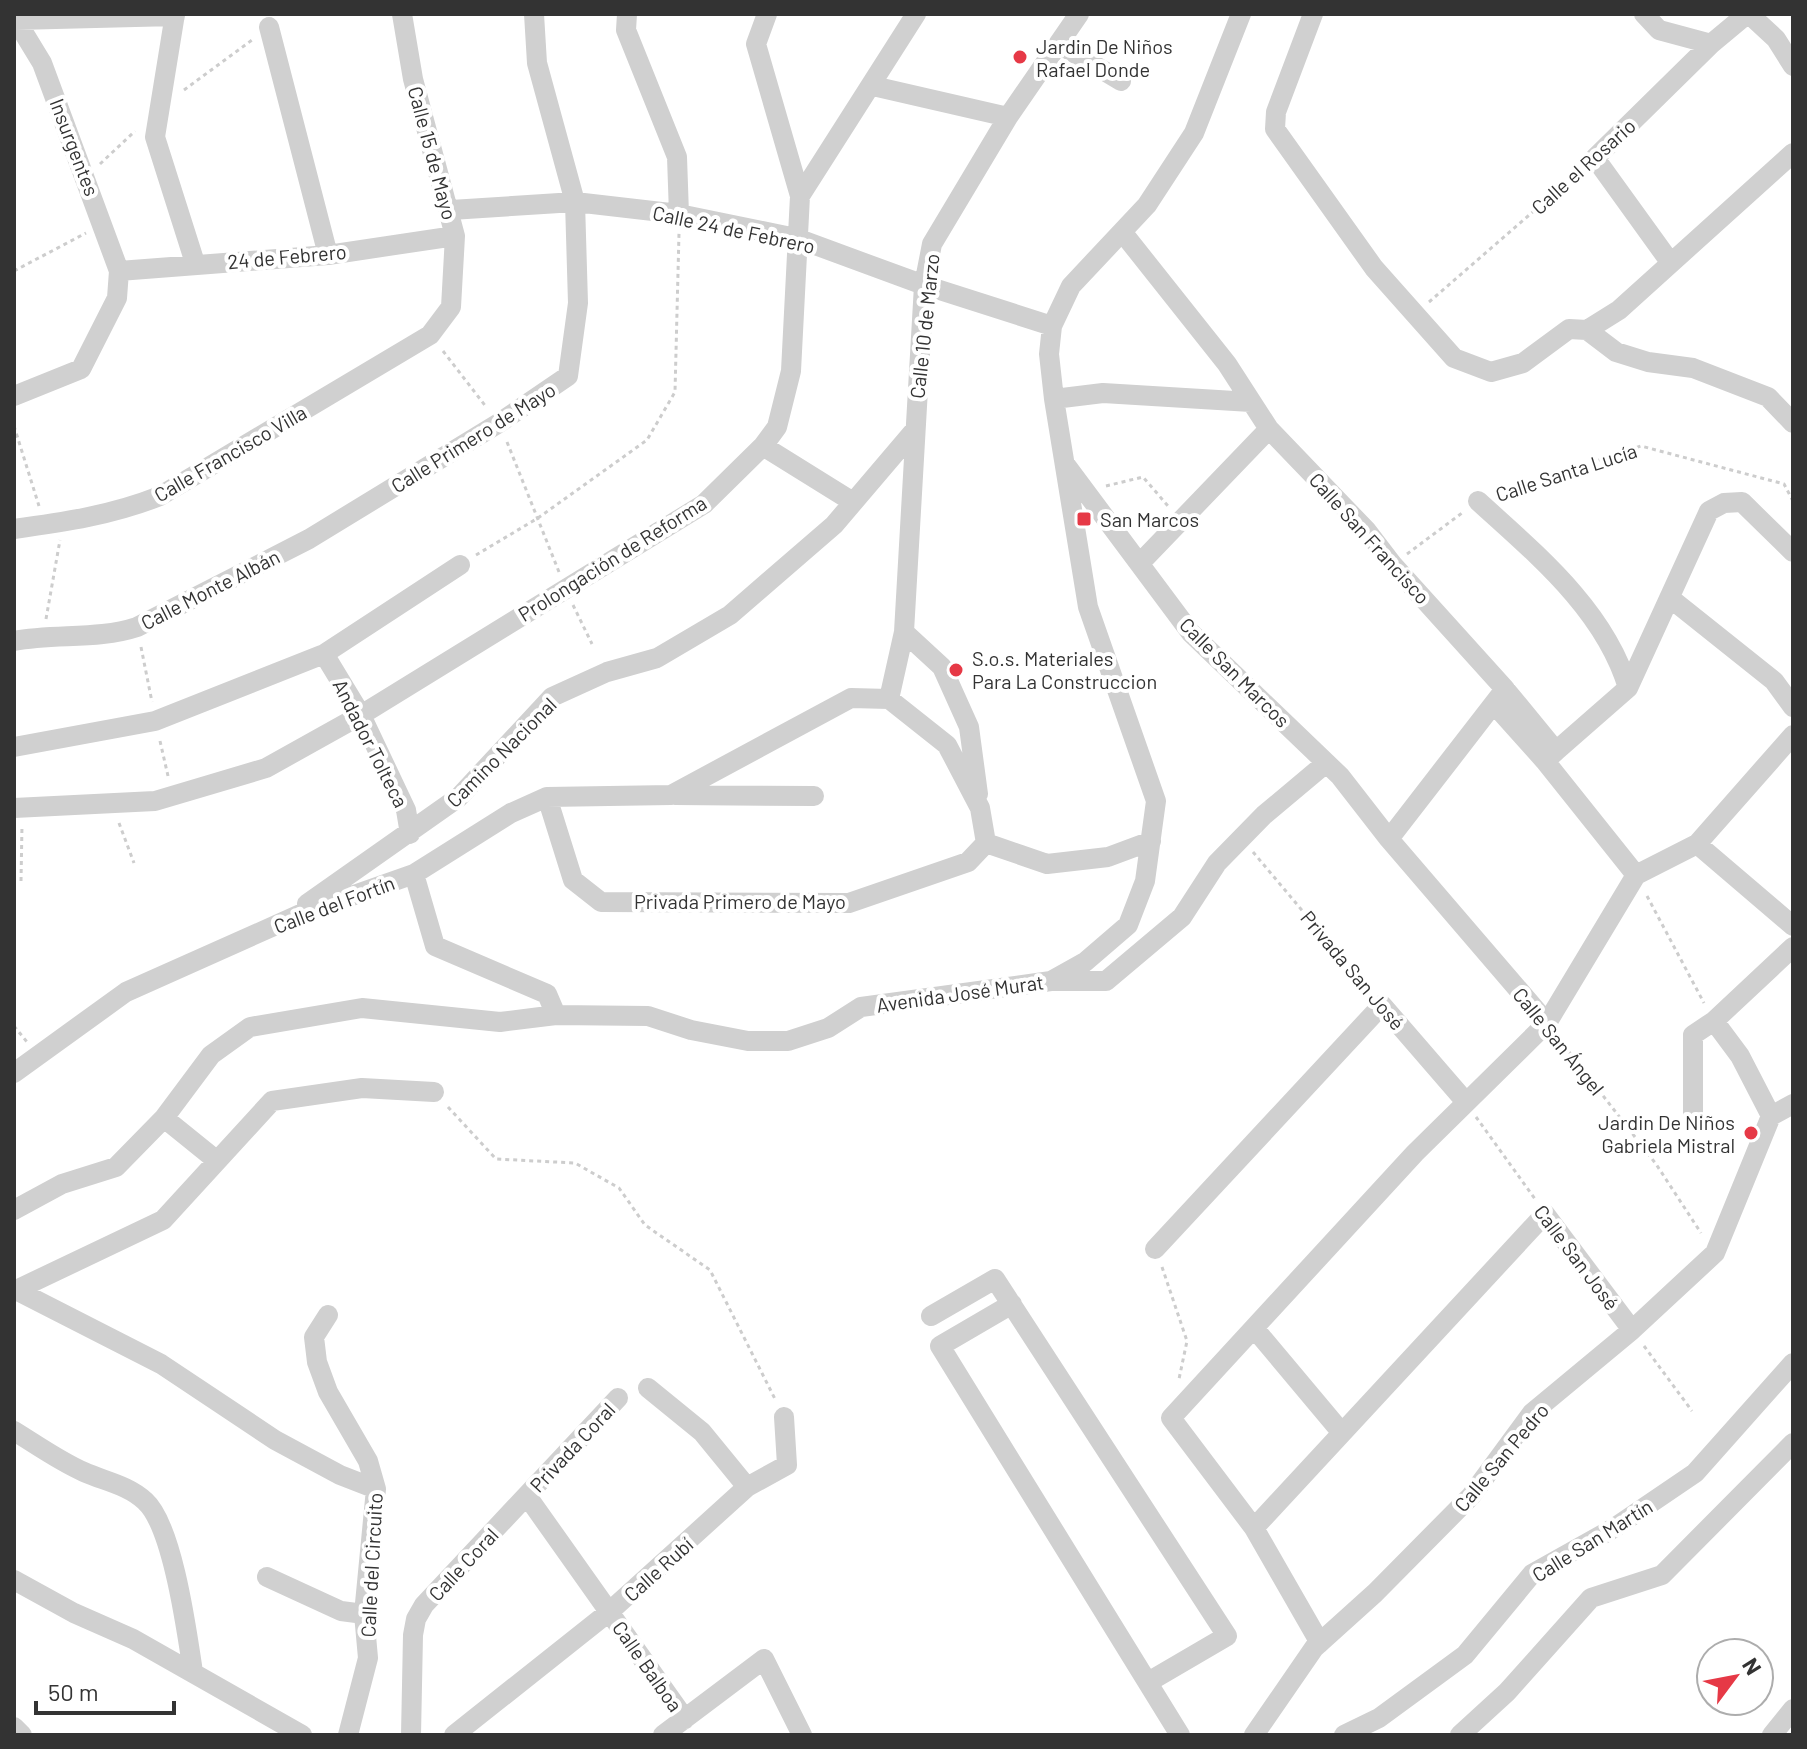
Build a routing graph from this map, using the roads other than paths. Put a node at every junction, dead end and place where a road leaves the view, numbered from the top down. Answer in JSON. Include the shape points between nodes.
{"nodes":[{"id":1,"x":402,"y":14,"type":"edge"},
{"id":2,"x":534,"y":14,"type":"edge"},
{"id":3,"x":627,"y":14,"type":"edge"},
{"id":4,"x":767,"y":14,"type":"edge"},
{"id":5,"x":916,"y":14,"type":"edge"},
{"id":6,"x":1079,"y":14,"type":"edge"},
{"id":7,"x":1241,"y":14,"type":"edge"},
{"id":8,"x":1313,"y":14,"type":"edge"},
{"id":9,"x":1644,"y":14,"type":"edge"},
{"id":10,"x":1748,"y":14,"type":"edge"},
{"id":11,"x":175,"y":15,"type":"edge"},
{"id":12,"x":15,"y":19,"type":"edge"},
{"id":13,"x":269,"y":27,"type":"road end"},
{"id":14,"x":1059,"y":44,"type":"junction"},
{"id":15,"x":1711,"y":44,"type":"junction"},
{"id":16,"x":1793,"y":66,"type":"edge"},
{"id":17,"x":1121,"y":81,"type":"dead end"},
{"id":18,"x":873,"y":86,"type":"junction"},
{"id":19,"x":1008,"y":117,"type":"junction"},
{"id":20,"x":1793,"y":153,"type":"edge"},
{"id":21,"x":800,"y":196,"type":"junction"},
{"id":22,"x":575,"y":202,"type":"junction"},
{"id":23,"x":451,"y":210,"type":"junction"},
{"id":24,"x":679,"y":214,"type":"junction"},
{"id":25,"x":1123,"y":233,"type":"junction"},
{"id":26,"x":455,"y":236,"type":"junction"},
{"id":27,"x":796,"y":238,"type":"junction"},
{"id":28,"x":328,"y":255,"type":"junction"},
{"id":29,"x":1670,"y":262,"type":"junction"},
{"id":30,"x":195,"y":263,"type":"junction"},
{"id":31,"x":119,"y":278,"type":"junction"},
{"id":32,"x":924,"y":285,"type":"junction"},
{"id":33,"x":1052,"y":326,"type":"junction"},
{"id":34,"x":1587,"y":330,"type":"junction"},
{"id":35,"x":430,"y":335,"type":"joint"},
{"id":36,"x":14,"y":396,"type":"edge"},
{"id":37,"x":1054,"y":399,"type":"junction"},
{"id":38,"x":1251,"y":402,"type":"junction"},
{"id":39,"x":1793,"y":423,"type":"edge"},
{"id":40,"x":1269,"y":429,"type":"junction"},
{"id":41,"x":914,"y":431,"type":"junction"},
{"id":42,"x":763,"y":446,"type":"junction"},
{"id":43,"x":1062,"y":461,"type":"junction"},
{"id":44,"x":1478,"y":501,"type":"road end"},
{"id":45,"x":853,"y":502,"type":"junction"},
{"id":46,"x":14,"y":529,"type":"edge"},
{"id":47,"x":309,"y":539,"type":"joint"},
{"id":48,"x":1793,"y":552,"type":"edge"},
{"id":49,"x":1141,"y":562,"type":"junction"},
{"id":50,"x":460,"y":565,"type":"road end"},
{"id":51,"x":1670,"y":598,"type":"junction"},
{"id":52,"x":904,"y":632,"type":"junction"},
{"id":53,"x":14,"y":641,"type":"edge"},
{"id":54,"x":324,"y":654,"type":"junction"},
{"id":55,"x":1628,"y":688,"type":"junction"},
{"id":56,"x":1500,"y":696,"type":"junction"},
{"id":57,"x":889,"y":699,"type":"junction"},
{"id":58,"x":1793,"y":707,"type":"edge"},
{"id":59,"x":361,"y":715,"type":"junction"},
{"id":60,"x":1793,"y":735,"type":"edge"},
{"id":61,"x":14,"y":747,"type":"edge"},
{"id":62,"x":1550,"y":756,"type":"junction"},
{"id":63,"x":1326,"y":763,"type":"junction"},
{"id":64,"x":671,"y":795,"type":"junction"},
{"id":65,"x":814,"y":796,"type":"dead end"},
{"id":66,"x":547,"y":797,"type":"junction"},
{"id":67,"x":980,"y":808,"type":"junction"},
{"id":68,"x":18,"y":809,"type":"edge"},
{"id":69,"x":410,"y":834,"type":"junction"},
{"id":70,"x":1389,"y":839,"type":"junction"},
{"id":71,"x":1151,"y":841,"type":"junction"},
{"id":72,"x":986,"y":843,"type":"junction"},
{"id":73,"x":1697,"y":844,"type":"junction"},
{"id":74,"x":414,"y":874,"type":"junction"},
{"id":75,"x":1636,"y":875,"type":"junction"},
{"id":76,"x":1793,"y":926,"type":"edge"},
{"id":77,"x":270,"y":929,"type":"junction"},
{"id":78,"x":1793,"y":947,"type":"edge"},
{"id":79,"x":1051,"y":981,"type":"junction"},
{"id":80,"x":556,"y":1015,"type":"junction"},
{"id":81,"x":1714,"y":1021,"type":"junction"},
{"id":82,"x":1547,"y":1023,"type":"junction"},
{"id":83,"x":14,"y":1073,"type":"edge"},
{"id":84,"x":434,"y":1092,"type":"road end"},
{"id":85,"x":1465,"y":1101,"type":"junction"},
{"id":86,"x":1793,"y":1104,"type":"edge"},
{"id":87,"x":1771,"y":1116,"type":"junction"},
{"id":88,"x":164,"y":1118,"type":"junction"},
{"id":89,"x":1693,"y":1120,"type":"dead end"},
{"id":90,"x":216,"y":1160,"type":"junction"},
{"id":91,"x":14,"y":1210,"type":"edge"},
{"id":92,"x":1155,"y":1249,"type":"road end"},
{"id":93,"x":15,"y":1291,"type":"edge"},
{"id":94,"x":1012,"y":1304,"type":"junction"},
{"id":95,"x":328,"y":1315,"type":"dead end"},
{"id":96,"x":931,"y":1316,"type":"dead end"},
{"id":97,"x":1254,"y":1328,"type":"junction"},
{"id":98,"x":1632,"y":1330,"type":"junction"},
{"id":99,"x":1793,"y":1363,"type":"edge"},
{"id":100,"x":648,"y":1388,"type":"dead end"},
{"id":101,"x":618,"y":1398,"type":"dead end"},
{"id":102,"x":784,"y":1417,"type":"road end"},
{"id":103,"x":14,"y":1431,"type":"edge"},
{"id":104,"x":1342,"y":1433,"type":"junction"},
{"id":105,"x":1793,"y":1443,"type":"edge"},
{"id":106,"x":747,"y":1487,"type":"junction"},
{"id":107,"x":376,"y":1489,"type":"junction"},
{"id":108,"x":527,"y":1496,"type":"junction"},
{"id":109,"x":1254,"y":1528,"type":"junction"},
{"id":110,"x":267,"y":1577,"type":"dead end"},
{"id":111,"x":14,"y":1580,"type":"edge"},
{"id":112,"x":609,"y":1612,"type":"junction"},
{"id":113,"x":364,"y":1614,"type":"junction"},
{"id":114,"x":1320,"y":1643,"type":"junction"},
{"id":115,"x":193,"y":1672,"type":"junction"},
{"id":116,"x":1150,"y":1681,"type":"junction"},
{"id":117,"x":1793,"y":1709,"type":"edge"},
{"id":118,"x":685,"y":1719,"type":"junction"},
{"id":119,"x":14,"y":1727,"type":"edge"},
{"id":120,"x":22,"y":1735,"type":"edge"},
{"id":121,"x":302,"y":1735,"type":"edge"},
{"id":122,"x":348,"y":1735,"type":"edge"},
{"id":123,"x":411,"y":1735,"type":"edge"},
{"id":124,"x":454,"y":1735,"type":"edge"},
{"id":125,"x":663,"y":1735,"type":"edge"},
{"id":126,"x":802,"y":1735,"type":"edge"},
{"id":127,"x":1180,"y":1735,"type":"edge"},
{"id":128,"x":1254,"y":1735,"type":"edge"},
{"id":129,"x":1344,"y":1735,"type":"edge"},
{"id":130,"x":1460,"y":1735,"type":"edge"},
{"id":131,"x":1772,"y":1735,"type":"edge"}],
"edges":[{"from":1,"to":23,"type":"street","name":"Calle 15 de Mayo","via":[[413,79]]},
{"from":2,"to":22,"type":"street","name":"Calle Primero de Mayo","via":[[537,63]]},
{"from":3,"to":24,"type":"street","via":[[626,30],[677,157]]},
{"from":4,"to":21,"type":"street","via":[[756,44]]},
{"from":5,"to":18,"type":"street","name":"Prolongación de Reforma"},
{"from":6,"to":14,"type":"street","name":"Calle 10 de Marzo"},
{"from":7,"to":25,"type":"street","name":"Avenida José Murat","via":[[1194,133]]},
{"from":8,"to":34,"type":"street","via":[[1276,112],[1275,129],[1374,268],[1454,358],[1491,372],[1523,363],[1569,329]]},
{"from":9,"to":15,"type":"street","via":[[1659,30]]},
{"from":10,"to":15,"type":"street","name":"Calle el Rosario"},
{"from":10,"to":16,"type":"street","via":[[1776,39]]},
{"from":11,"to":12,"type":"street"},
{"from":11,"to":30,"type":"street","via":[[155,137]]},
{"from":12,"to":31,"type":"street","name":"Insurgentes","via":[[42,63]]},
{"from":13,"to":28,"type":"street"},
{"from":14,"to":17,"type":"street"},
{"from":14,"to":19,"type":"street","name":"Calle 10 de Marzo"},
{"from":15,"to":29,"type":"street","name":"Calle el Rosario","via":[[1595,158]]},
{"from":18,"to":19,"type":"street"},
{"from":18,"to":21,"type":"street","name":"Prolongación de Reforma"},
{"from":19,"to":32,"type":"street","name":"Calle 10 de Marzo","via":[[932,244]]},
{"from":20,"to":29,"type":"street"},
{"from":21,"to":27,"type":"street","name":"Prolongación de Reforma"},
{"from":22,"to":23,"type":"street","name":"Calle 24 de Febrero"},
{"from":22,"to":24,"type":"street","name":"Calle 24 de Febrero"},
{"from":22,"to":47,"type":"street","name":"Calle Primero de Mayo","via":[[578,303],[568,376]]},
{"from":23,"to":26,"type":"street","name":"Calle 15 de Mayo"},
{"from":24,"to":27,"type":"street","name":"Calle 24 de Febrero"},
{"from":25,"to":33,"type":"street","name":"Avenida José Murat","via":[[1071,286]]},
{"from":25,"to":38,"type":"street","name":"Calle San Francisco"},
{"from":26,"to":28,"type":"street","name":"24 de Febrero"},
{"from":26,"to":35,"type":"street","name":"Calle 15 de Mayo","via":[[451,307]]},
{"from":27,"to":32,"type":"street","name":"Calle 24 de Febrero"},
{"from":27,"to":42,"type":"street","name":"Prolongación de Reforma","via":[[791,371],[777,427]]},
{"from":28,"to":30,"type":"street","name":"24 de Febrero"},
{"from":29,"to":34,"type":"street","via":[[1619,310]]},
{"from":30,"to":31,"type":"street","name":"24 de Febrero"},
{"from":31,"to":36,"type":"street","via":[[117,298],[81,369]]},
{"from":32,"to":33,"type":"street","name":"Calle 24 de Febrero"},
{"from":32,"to":41,"type":"street","name":"Calle 10 de Marzo"},
{"from":33,"to":37,"type":"street","name":"Avenida José Murat"},
{"from":34,"to":39,"type":"street","via":[[1616,352],[1693,368],[1768,397]]},
{"from":35,"to":46,"type":"street","name":"Calle Francisco Villa","via":[[160,496],[126,510]]},
{"from":37,"to":38,"type":"street","via":[[1103,393]]},
{"from":37,"to":43,"type":"street","name":"Avenida José Murat"},
{"from":38,"to":40,"type":"street","name":"Calle San Francisco"},
{"from":40,"to":49,"type":"street"},
{"from":40,"to":56,"type":"street","name":"Calle San Francisco","via":[[1367,531]]},
{"from":41,"to":45,"type":"street","name":"Camino Nacional"},
{"from":41,"to":52,"type":"street","name":"Calle 10 de Marzo"},
{"from":42,"to":45,"type":"street"},
{"from":42,"to":59,"type":"street","name":"Prolongación de Reforma","via":[[704,504]]},
{"from":43,"to":49,"type":"street","name":"Calle San Marcos"},
{"from":43,"to":71,"type":"street","name":"Avenida José Murat","via":[[1088,607],[1156,801]]},
{"from":44,"to":55,"type":"street","via":[[1590,612],[1622,667]]},
{"from":45,"to":69,"type":"street","name":"Camino Nacional","via":[[834,525],[730,615],[657,658],[607,672],[552,697],[459,797]]},
{"from":47,"to":53,"type":"street","name":"Calle Monte Albán","via":[[137,627]]},
{"from":48,"to":51,"type":"street","via":[[1742,502],[1724,503],[1709,511]]},
{"from":49,"to":63,"type":"street","name":"Calle San Marcos","via":[[1191,633]]},
{"from":50,"to":54,"type":"street"},
{"from":51,"to":55,"type":"street"},
{"from":51,"to":58,"type":"street","via":[[1774,681]]},
{"from":52,"to":57,"type":"street","name":"Calle 10 de Marzo"},
{"from":52,"to":67,"type":"street","via":[[942,667],[969,727]]},
{"from":54,"to":59,"type":"street","name":"Andador Tolteca"},
{"from":54,"to":61,"type":"street","via":[[155,721]]},
{"from":55,"to":62,"type":"street"},
{"from":56,"to":62,"type":"street","name":"Calle San Francisco"},
{"from":56,"to":70,"type":"street"},
{"from":57,"to":64,"type":"street","name":"Calle del Fortín","via":[[851,698]]},
{"from":57,"to":67,"type":"street","via":[[947,745]]},
{"from":59,"to":68,"type":"street","name":"Prolongación de Reforma","via":[[266,768],[172,796]]},
{"from":59,"to":69,"type":"street","name":"Andador Tolteca","via":[[406,810]]},
{"from":60,"to":73,"type":"street"},
{"from":62,"to":75,"type":"street","name":"Calle San Francisco"},
{"from":63,"to":70,"type":"street","name":"Calle San Marcos"},
{"from":63,"to":79,"type":"street","via":[[1217,863],[1182,917],[1106,981]]},
{"from":64,"to":65,"type":"street","name":"Calle del Fortín"},
{"from":64,"to":66,"type":"street","name":"Calle del Fortín"},
{"from":66,"to":72,"type":"street","name":"Privada Primero de Mayo","via":[[573,880],[601,902],[849,903],[968,862]]},
{"from":66,"to":74,"type":"street","name":"Calle del Fortín","via":[[511,813]]},
{"from":67,"to":72,"type":"street"},
{"from":69,"to":77,"type":"street","name":"Camino Nacional"},
{"from":70,"to":82,"type":"street","name":"Calle San Ángel"},
{"from":71,"to":72,"type":"street","via":[[1108,857],[1047,864]]},
{"from":71,"to":79,"type":"street","name":"Avenida José Murat","via":[[1145,881],[1128,925],[1085,962]]},
{"from":73,"to":75,"type":"street"},
{"from":73,"to":76,"type":"street"},
{"from":74,"to":77,"type":"street","name":"Calle del Fortín"},
{"from":74,"to":80,"type":"street","via":[[435,946],[547,994]]},
{"from":75,"to":82,"type":"street"},
{"from":77,"to":83,"type":"street","name":"Calle del Fortín","via":[[126,992]]},
{"from":78,"to":81,"type":"street"},
{"from":79,"to":80,"type":"street","name":"Avenida José Murat","via":[[861,1007],[828,1028],[788,1041],[748,1041],[648,1016]]},
{"from":80,"to":88,"type":"street","name":"Avenida José Murat","via":[[500,1022],[362,1008],[250,1027],[211,1055]]},
{"from":81,"to":87,"type":"street","via":[[1740,1056]]},
{"from":81,"to":89,"type":"street","via":[[1693,1035]]},
{"from":82,"to":85,"type":"street"},
{"from":84,"to":90,"type":"street","via":[[362,1088],[272,1101]]},
{"from":85,"to":92,"type":"street","name":"Privada San José","via":[[1382,1005]]},
{"from":85,"to":97,"type":"street"},
{"from":86,"to":87,"type":"street"},
{"from":87,"to":98,"type":"street","name":"Calle San Pedro","via":[[1715,1253]]},
{"from":88,"to":90,"type":"street"},
{"from":88,"to":91,"type":"street","name":"Avenida José Murat","via":[[116,1167],[62,1184]]},
{"from":90,"to":93,"type":"street","via":[[163,1220]]},
{"from":93,"to":107,"type":"street","via":[[161,1364],[275,1440]]},
{"from":94,"to":96,"type":"street","via":[[995,1279]]},
{"from":94,"to":116,"type":"street","via":[[940,1346]]},
{"from":94,"to":116,"type":"street","via":[[1227,1636]]},
{"from":95,"to":107,"type":"street","name":"Calle del Circuito","via":[[314,1337],[317,1362],[368,1461]]},
{"from":97,"to":104,"type":"street"},
{"from":97,"to":109,"type":"street","via":[[1171,1418]]},
{"from":98,"to":104,"type":"street","name":"Calle San José","via":[[1545,1214]]},
{"from":98,"to":114,"type":"street","name":"Calle San Pedro","via":[[1532,1413],[1471,1496]]},
{"from":99,"to":129,"type":"street","name":"Calle San Martín","via":[[1695,1473],[1614,1528],[1532,1574],[1465,1655],[1379,1718]]},
{"from":100,"to":106,"type":"street","via":[[702,1432]]},
{"from":101,"to":108,"type":"street","name":"Privada Coral"},
{"from":102,"to":106,"type":"street","name":"Calle Rubí","via":[[787,1465]]},
{"from":103,"to":115,"type":"street","via":[[148,1503],[159,1521],[177,1586]]},
{"from":104,"to":109,"type":"street"},
{"from":105,"to":130,"type":"street","via":[[1662,1575],[1591,1598],[1507,1692]]},
{"from":106,"to":112,"type":"street","name":"Calle Rubí"},
{"from":107,"to":113,"type":"street","name":"Calle del Circuito"},
{"from":108,"to":112,"type":"street","name":"Calle Balboa"},
{"from":108,"to":123,"type":"street","name":"Calle Coral","via":[[416,1619]]},
{"from":109,"to":114,"type":"street"},
{"from":110,"to":113,"type":"street","via":[[341,1611]]},
{"from":111,"to":115,"type":"street"},
{"from":112,"to":118,"type":"street","name":"Calle Balboa"},
{"from":112,"to":124,"type":"street","name":"Calle Rubí"},
{"from":113,"to":122,"type":"street","name":"Calle del Circuito","via":[[368,1658]]},
{"from":114,"to":128,"type":"street","name":"Calle San Pedro"},
{"from":115,"to":121,"type":"street"},
{"from":116,"to":127,"type":"street"},
{"from":117,"to":131,"type":"street"},
{"from":118,"to":125,"type":"street"},
{"from":118,"to":126,"type":"street","via":[[764,1659]]},
{"from":119,"to":120,"type":"street"}]}
